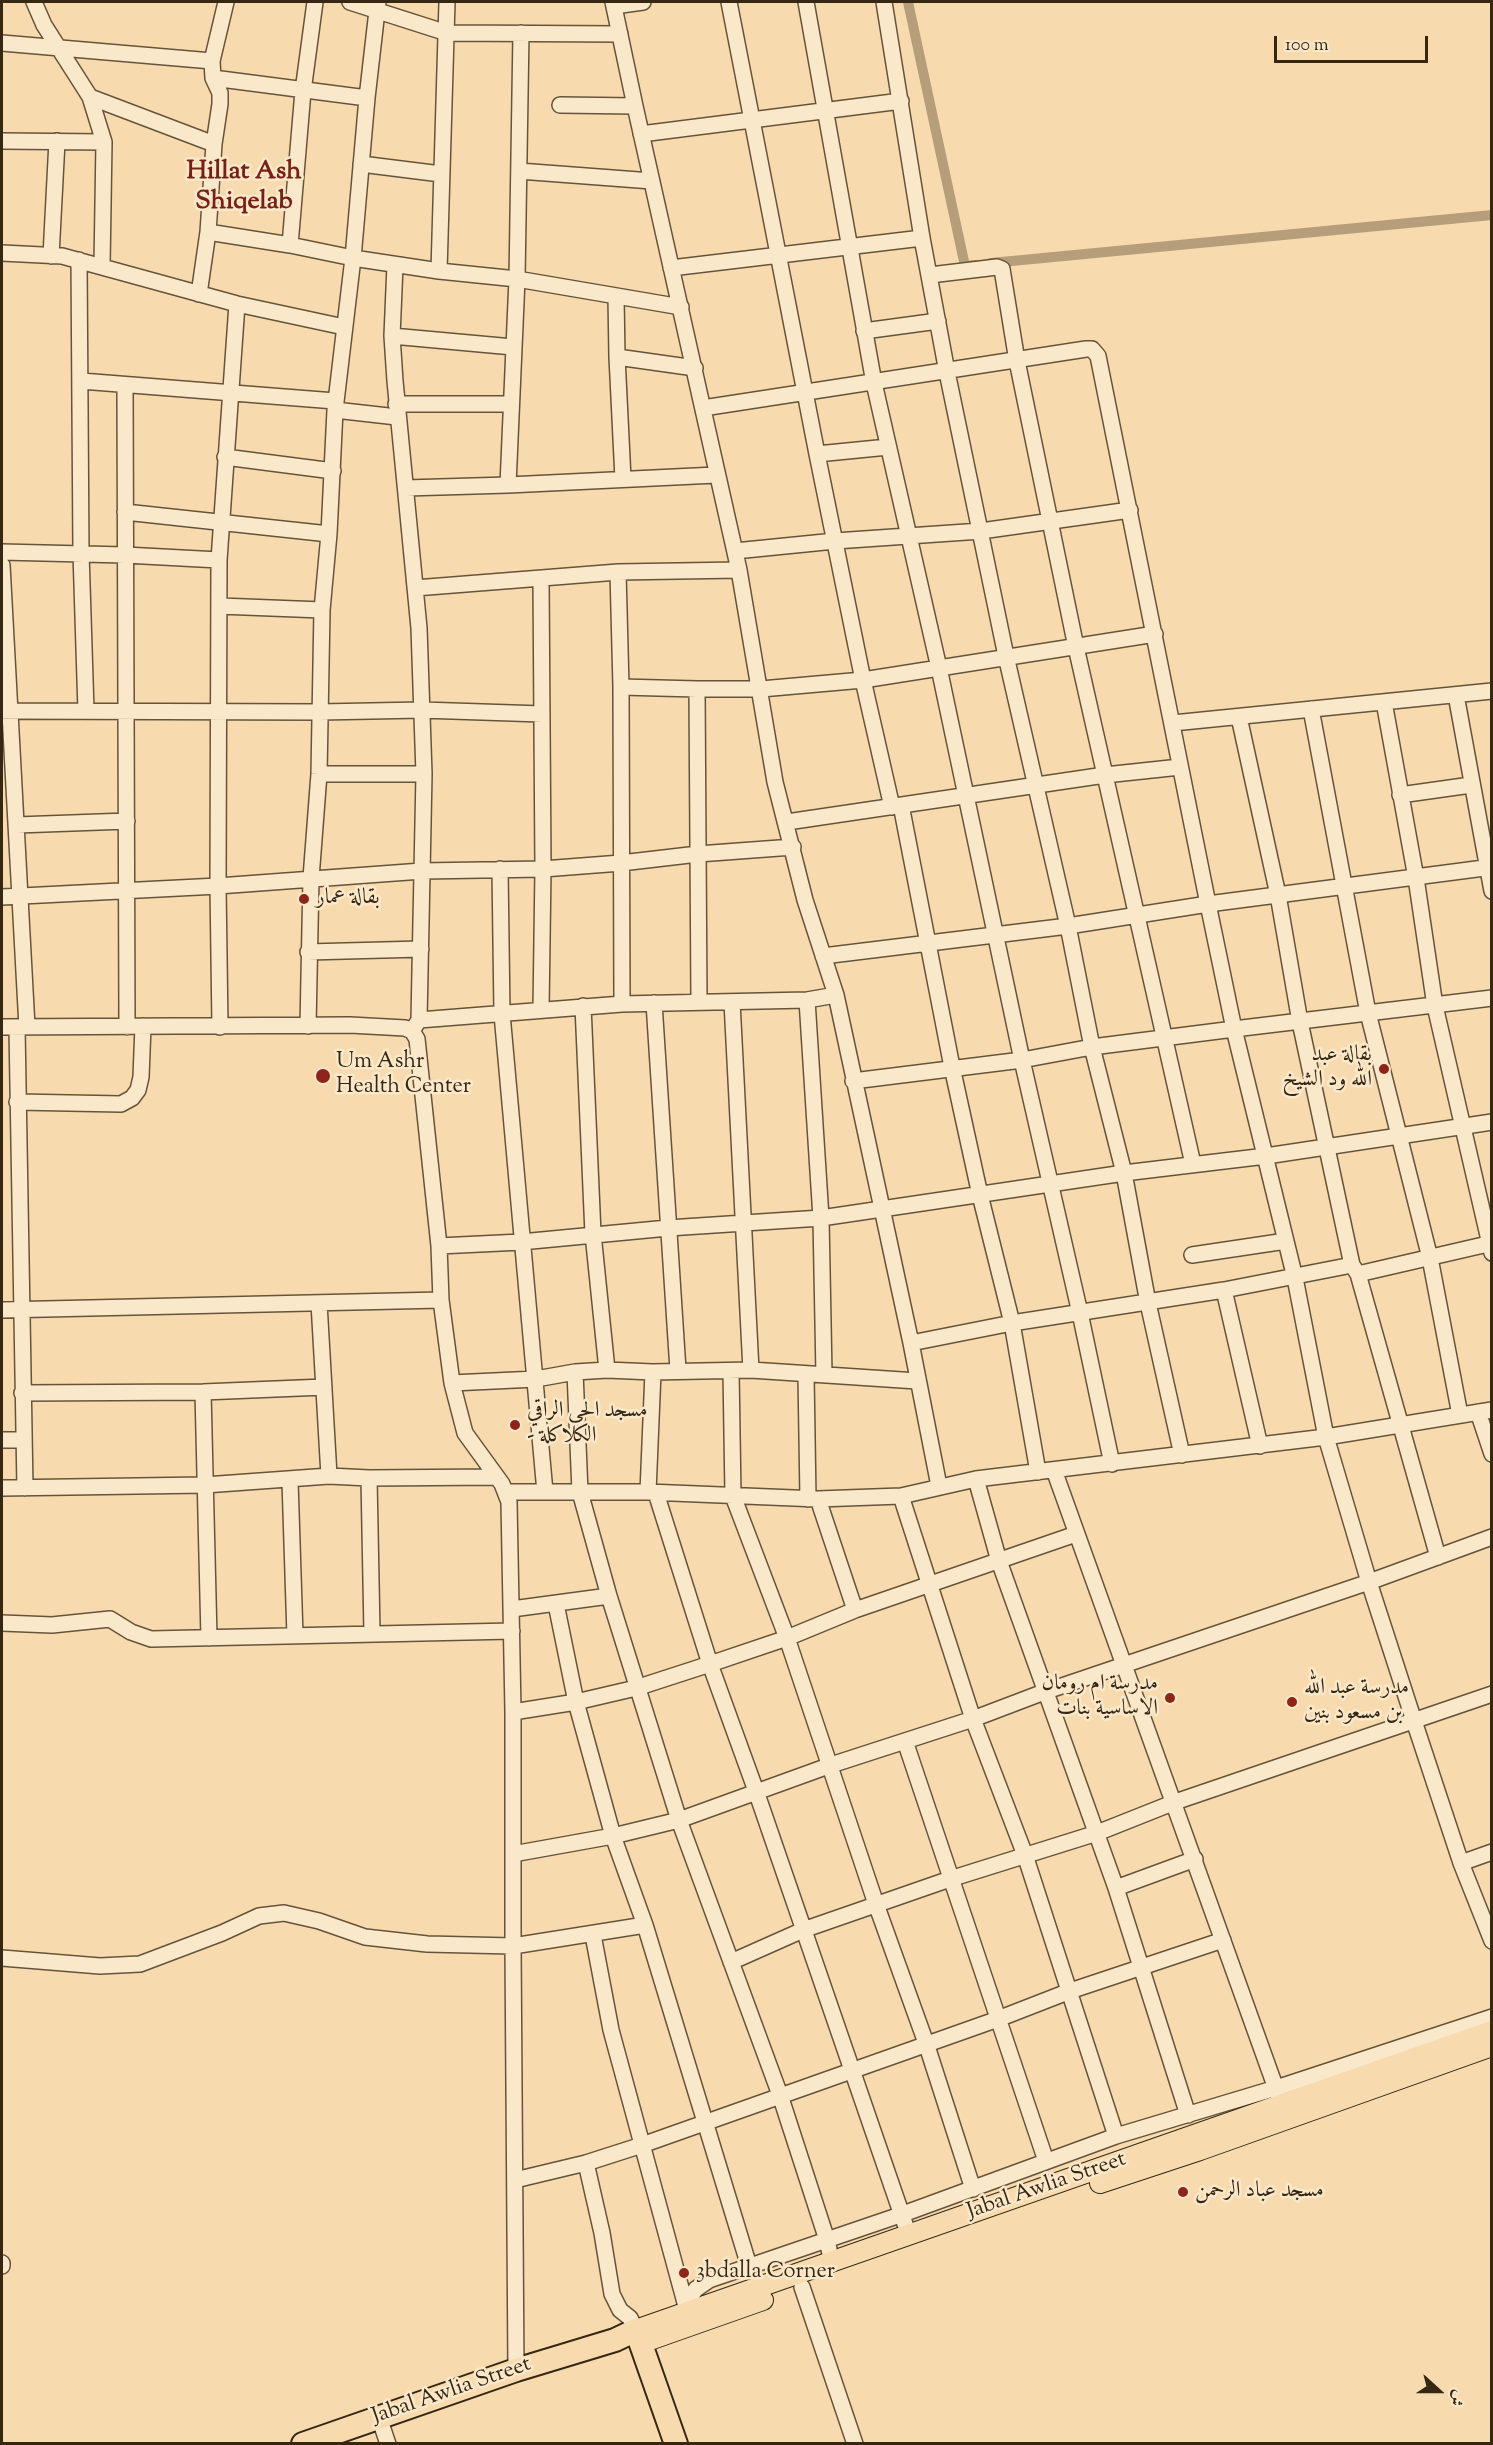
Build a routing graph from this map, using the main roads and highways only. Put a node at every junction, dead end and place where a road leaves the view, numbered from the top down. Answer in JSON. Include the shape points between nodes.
{"nodes":[{"id":1,"x":1491,"y":2031,"type":"edge"},
{"id":2,"x":1491,"y":2046,"type":"edge"},
{"id":3,"x":626,"y":2340,"type":"junction"},
{"id":4,"x":303,"y":2444,"type":"edge"},
{"id":5,"x":663,"y":2444,"type":"edge"},
{"id":6,"x":676,"y":2444,"type":"edge"}],
"edges":[{"from":1,"to":3,"type":"main road","name":"Jabal Awlia Street","via":[[1279,2097],[908,2236],[687,2307]]},
{"from":2,"to":3,"type":"main road","name":"Jabal Awlia Street","via":[[802,2287]]},
{"from":3,"to":4,"type":"highway","name":"Jabal Awlia Street","via":[[516,2370]]},
{"from":3,"to":5,"type":"highway"},
{"from":3,"to":6,"type":"highway"}]}
